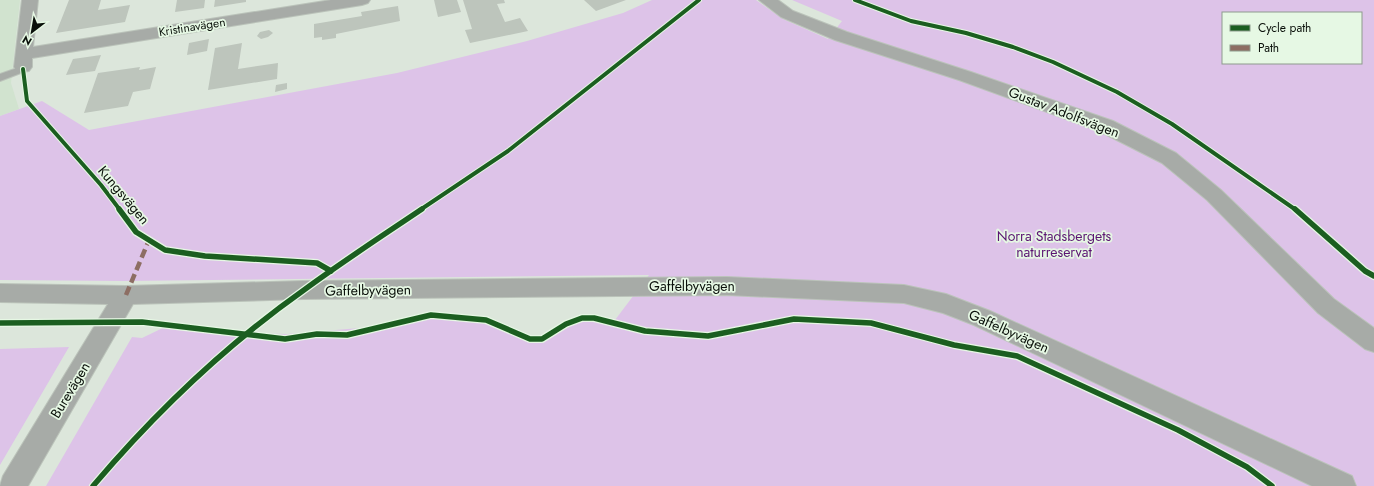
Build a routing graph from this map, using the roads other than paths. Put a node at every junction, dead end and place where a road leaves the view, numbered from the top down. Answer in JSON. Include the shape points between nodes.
{"nodes":[{"id":1,"x":30,"y":0,"type":"edge"},
{"id":2,"x":362,"y":0,"type":"edge"},
{"id":3,"x":767,"y":0,"type":"edge"},
{"id":4,"x":23,"y":62,"type":"junction"},
{"id":5,"x":0,"y":78,"type":"edge"},
{"id":6,"x":0,"y":293,"type":"edge"},
{"id":7,"x":126,"y":295,"type":"junction"},
{"id":8,"x":1374,"y":342,"type":"edge"},
{"id":9,"x":13,"y":486,"type":"edge"},
{"id":10,"x":1342,"y":486,"type":"edge"}],
"edges":[{"from":1,"to":4,"type":"street"},
{"from":2,"to":4,"type":"street","name":"Kristinavägen"},
{"from":3,"to":8,"type":"street","name":"Gustav Adolfsvägen","via":[[787,14],[841,36],[965,76],[1106,126],[1169,158],[1214,195],[1326,306]]},
{"from":4,"to":5,"type":"lane"},
{"from":6,"to":7,"type":"street","name":"Gaffelbyvägen"},
{"from":7,"to":9,"type":"street","name":"Burevägen"},
{"from":7,"to":10,"type":"street","name":"Gaffelbyvägen","via":[[303,290],[727,286],[904,294],[946,304],[982,318]]}]}
